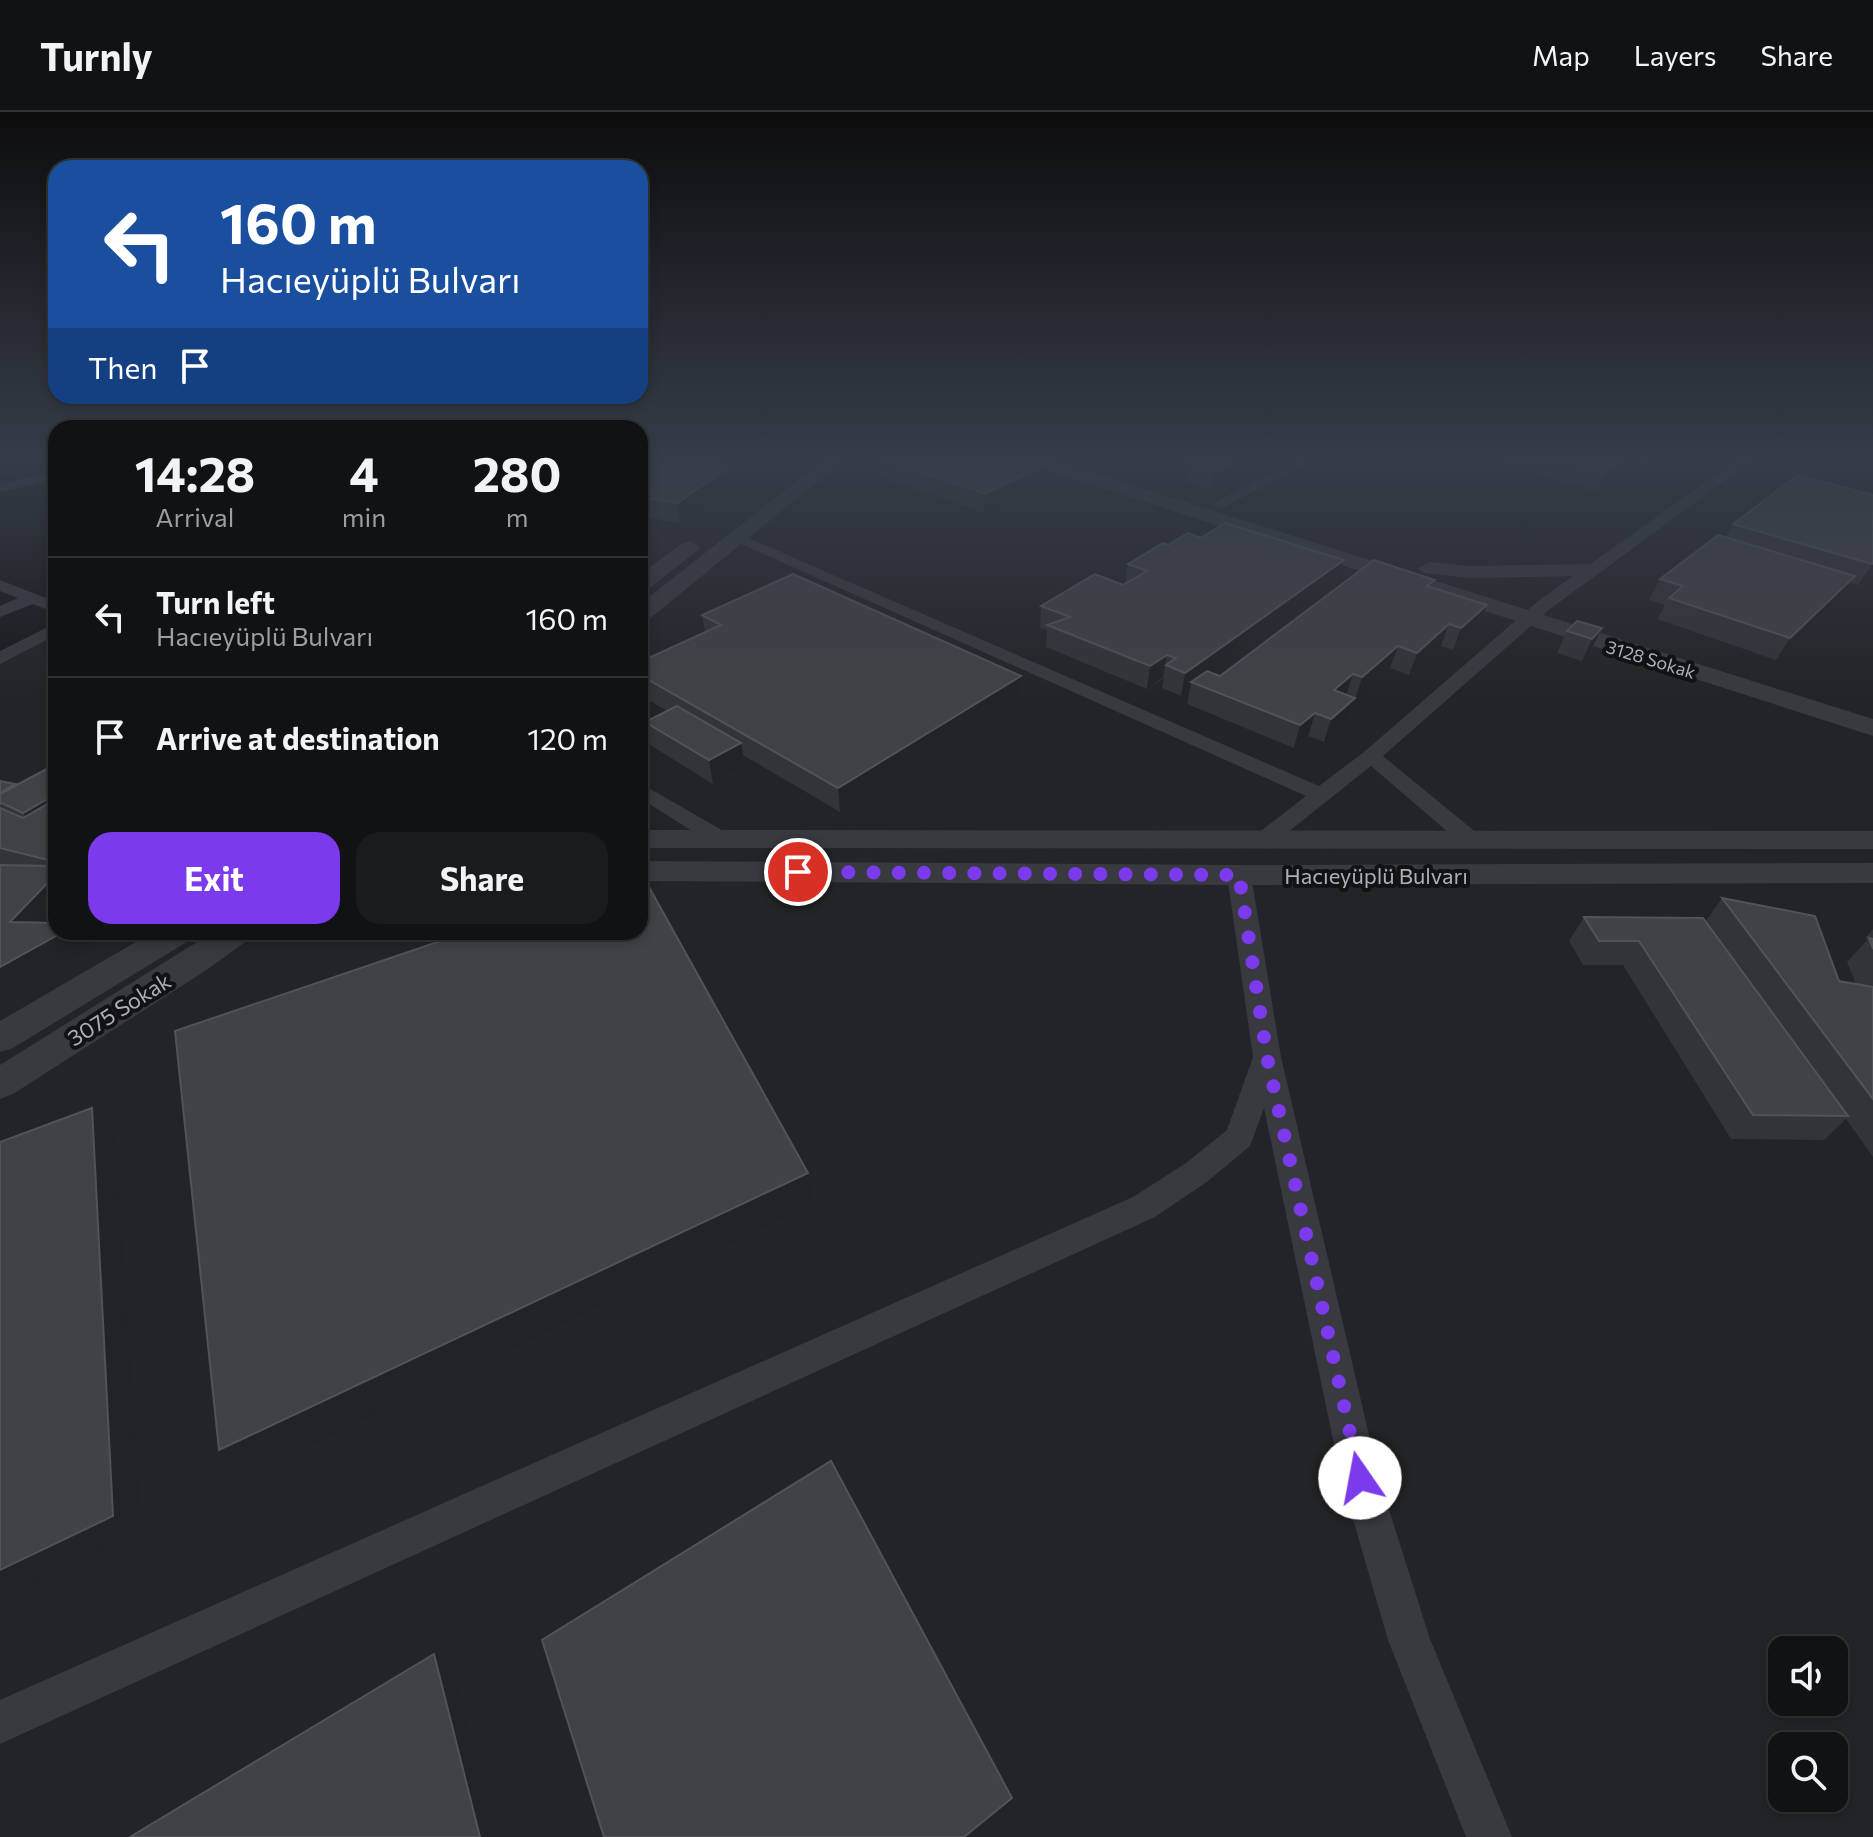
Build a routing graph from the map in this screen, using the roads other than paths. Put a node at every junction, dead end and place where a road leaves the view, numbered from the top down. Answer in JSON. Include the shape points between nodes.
{"nodes":[{"id":1,"x":739,"y":536,"type":"edge"},
{"id":2,"x":1285,"y":536,"type":"edge"},
{"id":3,"x":1309,"y":536,"type":"edge"},
{"id":4,"x":1639,"y":536,"type":"edge"},
{"id":5,"x":701,"y":538,"type":"dead end"},
{"id":6,"x":736,"y":538,"type":"junction"},
{"id":7,"x":1430,"y":568,"type":"junction"},
{"id":8,"x":1590,"y":570,"type":"junction"},
{"id":9,"x":648,"y":578,"type":"edge"},
{"id":10,"x":0,"y":585,"type":"edge"},
{"id":11,"x":31,"y":599,"type":"junction"},
{"id":12,"x":48,"y":605,"type":"edge"},
{"id":13,"x":1544,"y":605,"type":"junction"},
{"id":14,"x":648,"y":609,"type":"edge"},
{"id":15,"x":0,"y":612,"type":"edge"},
{"id":16,"x":1526,"y":620,"type":"junction"},
{"id":17,"x":48,"y":632,"type":"edge"},
{"id":18,"x":0,"y":658,"type":"edge"},
{"id":19,"x":1873,"y":707,"type":"edge"},
{"id":20,"x":1873,"y":728,"type":"edge"},
{"id":21,"x":1371,"y":756,"type":"junction"},
{"id":22,"x":648,"y":794,"type":"edge"},
{"id":23,"x":1322,"y":795,"type":"junction"},
{"id":24,"x":719,"y":838,"type":"junction"},
{"id":25,"x":648,"y":839,"type":"edge"},
{"id":26,"x":1265,"y":839,"type":"junction"},
{"id":27,"x":1470,"y":839,"type":"junction"},
{"id":28,"x":1873,"y":840,"type":"edge"},
{"id":29,"x":648,"y":871,"type":"edge"},
{"id":30,"x":1873,"y":873,"type":"edge"},
{"id":31,"x":1239,"y":875,"type":"junction"},
{"id":32,"x":165,"y":940,"type":"edge"},
{"id":33,"x":225,"y":940,"type":"edge"},
{"id":34,"x":238,"y":940,"type":"edge"},
{"id":35,"x":193,"y":963,"type":"junction"},
{"id":36,"x":0,"y":1038,"type":"edge"},
{"id":37,"x":1267,"y":1057,"type":"junction"},
{"id":38,"x":0,"y":1084,"type":"edge"},
{"id":39,"x":0,"y":1722,"type":"edge"},
{"id":40,"x":1489,"y":1837,"type":"edge"}],
"edges":[{"from":1,"to":6,"type":"street"},
{"from":2,"to":16,"type":"street","name":"3128 Sokak"},
{"from":3,"to":7,"type":"street","name":"3128 Sokak"},
{"from":4,"to":8,"type":"street"},
{"from":5,"to":9,"type":"street"},
{"from":6,"to":14,"type":"street"},
{"from":6,"to":23,"type":"street"},
{"from":7,"to":8,"type":"street"},
{"from":7,"to":13,"type":"street","name":"3128 Sokak"},
{"from":8,"to":13,"type":"street"},
{"from":10,"to":11,"type":"street"},
{"from":11,"to":12,"type":"street"},
{"from":11,"to":15,"type":"street"},
{"from":13,"to":16,"type":"street"},
{"from":13,"to":19,"type":"street","name":"3128 Sokak"},
{"from":16,"to":20,"type":"street","name":"3128 Sokak"},
{"from":16,"to":21,"type":"street"},
{"from":17,"to":18,"type":"street"},
{"from":21,"to":23,"type":"street"},
{"from":21,"to":27,"type":"street"},
{"from":22,"to":24,"type":"street"},
{"from":23,"to":26,"type":"street"},
{"from":24,"to":25,"type":"street","name":"Hacıeyüplü Bulvarı"},
{"from":24,"to":26,"type":"street","name":"Hacıeyüplü Bulvarı"},
{"from":26,"to":27,"type":"street","name":"Hacıeyüplü Bulvarı"},
{"from":26,"to":31,"type":"street"},
{"from":27,"to":28,"type":"street","name":"Hacıeyüplü Bulvarı"},
{"from":29,"to":31,"type":"street","name":"Hacıeyüplü Bulvarı"},
{"from":30,"to":31,"type":"street","name":"Hacıeyüplü Bulvarı"},
{"from":31,"to":37,"type":"street"},
{"from":32,"to":36,"type":"street","name":"3075 Sokak"},
{"from":33,"to":35,"type":"street","name":"3075 Sokak"},
{"from":34,"to":35,"type":"street"},
{"from":35,"to":38,"type":"street","name":"3075 Sokak"},
{"from":37,"to":39,"type":"street","via":[[1239,1137],[1144,1207]]},
{"from":37,"to":40,"type":"street","via":[[1360,1478],[1409,1640]]}]}
